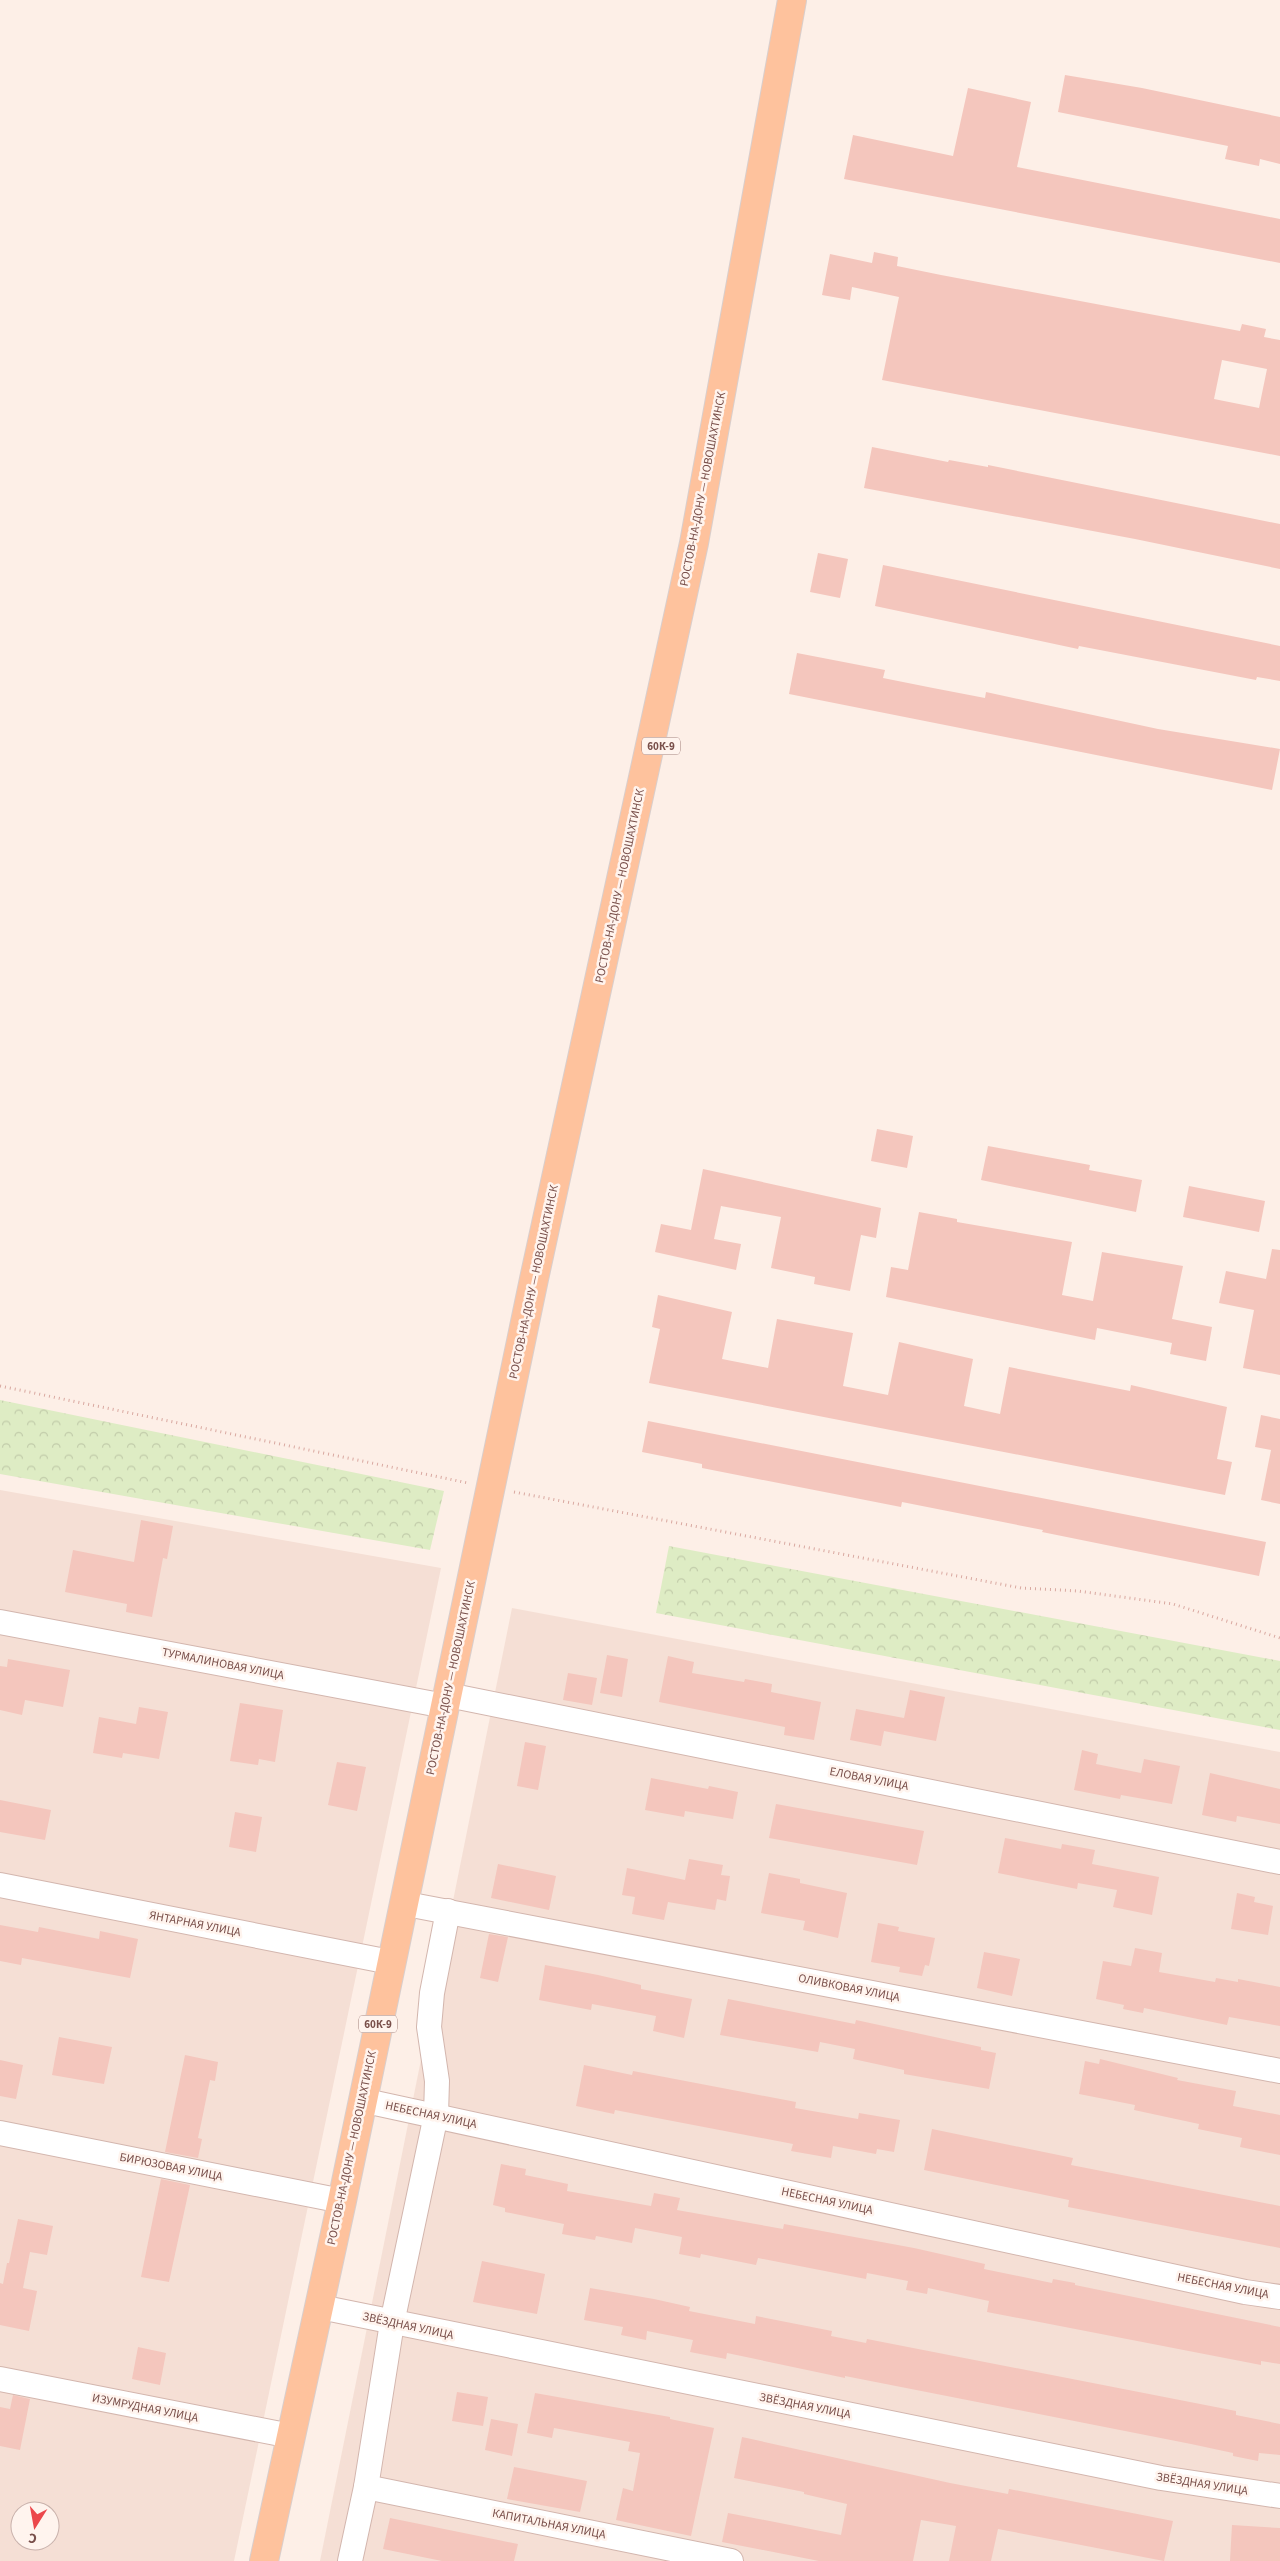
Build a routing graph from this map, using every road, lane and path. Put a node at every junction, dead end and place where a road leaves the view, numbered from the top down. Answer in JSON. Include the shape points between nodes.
{"nodes":[{"id":1,"x":792,"y":0,"type":"edge"},
{"id":2,"x":803,"y":0,"type":"edge"},
{"id":3,"x":0,"y":1386,"type":"edge"},
{"id":4,"x":496,"y":1489,"type":"junction"},
{"id":5,"x":0,"y":1622,"type":"edge"},
{"id":6,"x":1280,"y":1638,"type":"edge"},
{"id":7,"x":452,"y":1702,"type":"junction"},
{"id":8,"x":1280,"y":1862,"type":"edge"},
{"id":9,"x":0,"y":1885,"type":"edge"},
{"id":10,"x":417,"y":1906,"type":"junction"},
{"id":11,"x":448,"y":1912,"type":"junction"},
{"id":12,"x":390,"y":1962,"type":"junction"},
{"id":13,"x":1280,"y":2071,"type":"edge"},
{"id":14,"x":374,"y":2103,"type":"junction"},
{"id":15,"x":436,"y":2115,"type":"junction"},
{"id":16,"x":0,"y":2133,"type":"edge"},
{"id":17,"x":342,"y":2200,"type":"junction"},
{"id":18,"x":1280,"y":2297,"type":"edge"},
{"id":19,"x":330,"y":2309,"type":"junction"},
{"id":20,"x":392,"y":2323,"type":"junction"},
{"id":21,"x":0,"y":2379,"type":"edge"},
{"id":22,"x":291,"y":2436,"type":"junction"},
{"id":23,"x":366,"y":2487,"type":"junction"},
{"id":24,"x":1280,"y":2496,"type":"edge"},
{"id":25,"x":264,"y":2561,"type":"edge"},
{"id":26,"x":275,"y":2561,"type":"edge"},
{"id":27,"x":350,"y":2561,"type":"edge"},
{"id":28,"x":731,"y":2561,"type":"edge"}],
"edges":[{"from":1,"to":4,"type":"main road","name":"РОСТОВ-НА-ДОНУ — НОВОШАХТИНСК","number":"60К-9","via":[[694,543]]},
{"from":2,"to":4,"type":"main road","name":"РОСТОВ-НА-ДОНУ — НОВОШАХТИНСК","number":"60К-9","via":[[705,545]]},
{"from":3,"to":4,"type":"path"},
{"from":4,"to":6,"type":"path","via":[[1022,1588],[1078,1590],[1173,1604]]},
{"from":4,"to":7,"type":"main road","name":"РОСТОВ-НА-ДОНУ — НОВОШАХТИНСК","number":"60К-9"},
{"from":5,"to":7,"type":"street","name":"ТУРМАЛИНОВАЯ УЛИЦА"},
{"from":7,"to":8,"type":"street","name":"ЕЛОВАЯ УЛИЦА"},
{"from":7,"to":10,"type":"main road","name":"РОСТОВ-НА-ДОНУ — НОВОШАХТИНСК","number":"60К-9"},
{"from":7,"to":12,"type":"main road","name":"РОСТОВ-НА-ДОНУ — НОВОШАХТИНСК","number":"60К-9"},
{"from":9,"to":12,"type":"street","name":"ЯНТАРНАЯ УЛИЦА"},
{"from":10,"to":11,"type":"street","name":"ОЛИВКОВАЯ УЛИЦА"},
{"from":10,"to":14,"type":"main road","name":"РОСТОВ-НА-ДОНУ — НОВОШАХТИНСК","number":"60К-9"},
{"from":11,"to":13,"type":"street","name":"ОЛИВКОВАЯ УЛИЦА"},
{"from":11,"to":15,"type":"street","via":[[432,1993],[429,2027],[437,2081]]},
{"from":12,"to":17,"type":"main road","name":"РОСТОВ-НА-ДОНУ — НОВОШАХТИНСК","number":"60К-9"},
{"from":14,"to":15,"type":"street","name":"НЕБЕСНАЯ УЛИЦА"},
{"from":14,"to":19,"type":"main road","name":"РОСТОВ-НА-ДОНУ — НОВОШАХТИНСК","number":"60К-9"},
{"from":15,"to":18,"type":"street","name":"НЕБЕСНАЯ УЛИЦА"},
{"from":15,"to":20,"type":"street"},
{"from":16,"to":17,"type":"street","name":"БИРЮЗОВАЯ УЛИЦА"},
{"from":17,"to":22,"type":"main road","name":"РОСТОВ-НА-ДОНУ — НОВОШАХТИНСК","number":"60К-9"},
{"from":19,"to":20,"type":"street","name":"ЗВЁЗДНАЯ УЛИЦА"},
{"from":19,"to":26,"type":"main road","name":"РОСТОВ-НА-ДОНУ — НОВОШАХТИНСК","number":"60К-9"},
{"from":20,"to":23,"type":"street"},
{"from":20,"to":24,"type":"street","name":"ЗВЁЗДНАЯ УЛИЦА","via":[[1161,2478]]},
{"from":21,"to":22,"type":"street","name":"ИЗУМРУДНАЯ УЛИЦА"},
{"from":22,"to":25,"type":"main road","name":"РОСТОВ-НА-ДОНУ — НОВОШАХТИНСК","number":"60К-9"},
{"from":23,"to":27,"type":"street"},
{"from":23,"to":28,"type":"street","name":"КАПИТАЛЬНАЯ УЛИЦА"}]}
